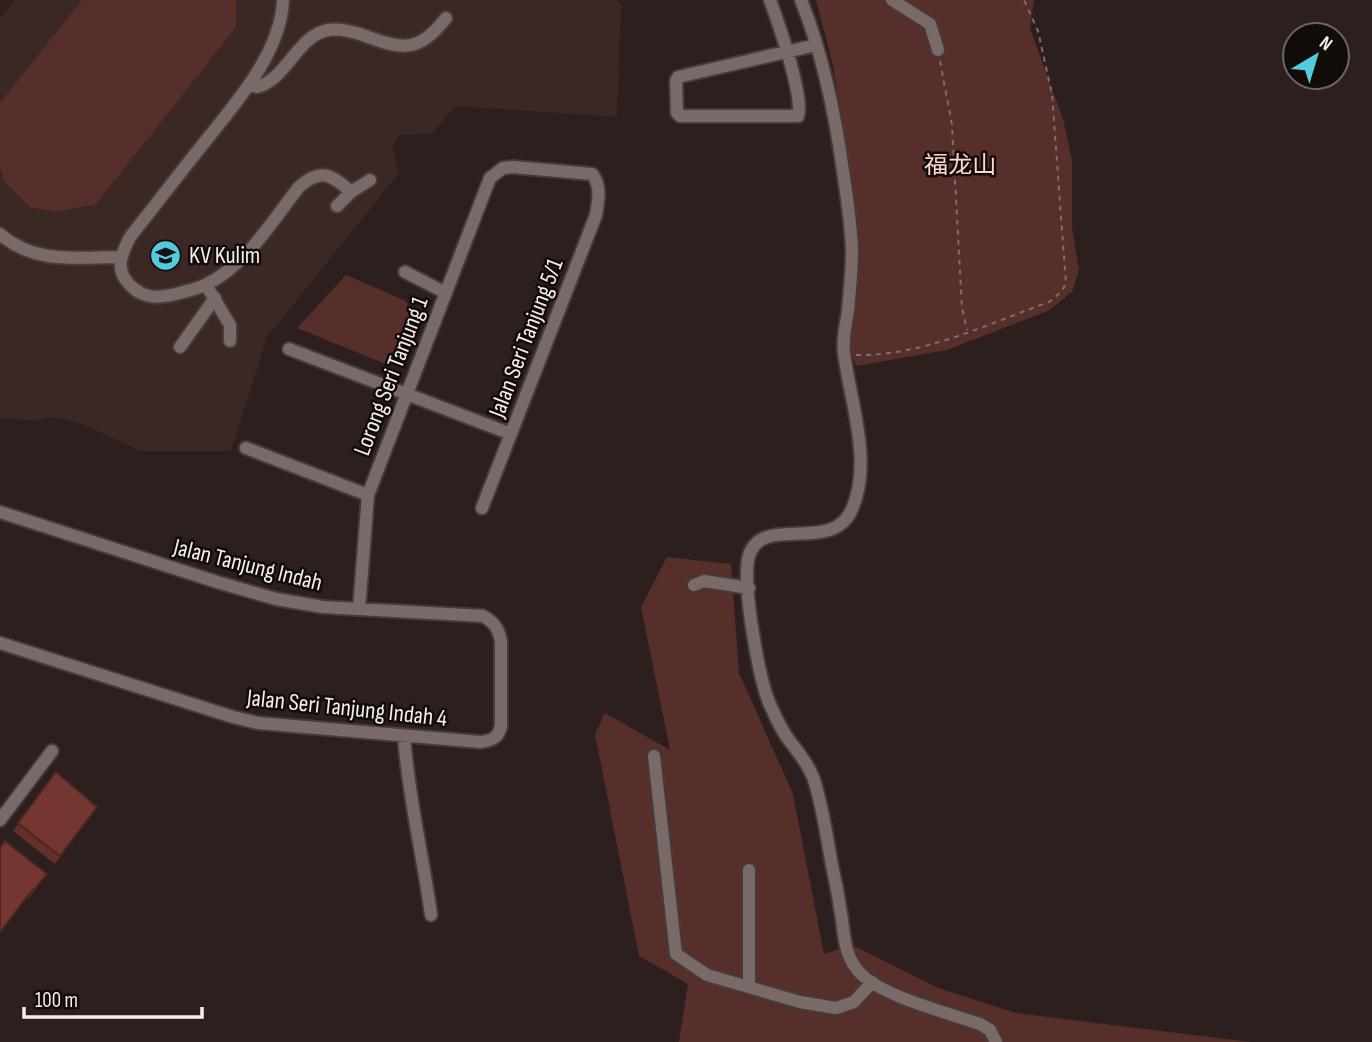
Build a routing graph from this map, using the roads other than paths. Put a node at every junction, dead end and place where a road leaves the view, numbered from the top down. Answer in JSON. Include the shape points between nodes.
{"nodes":[{"id":1,"x":283,"y":0,"type":"edge"},
{"id":2,"x":770,"y":0,"type":"edge"},
{"id":3,"x":801,"y":0,"type":"edge"},
{"id":4,"x":892,"y":0,"type":"edge"},
{"id":5,"x":446,"y":18,"type":"dead end"},
{"id":6,"x":816,"y":45,"type":"junction"},
{"id":7,"x":938,"y":50,"type":"road end"},
{"id":8,"x":786,"y":53,"type":"junction"},
{"id":9,"x":249,"y":85,"type":"junction"},
{"id":10,"x":499,"y":170,"type":"joint"},
{"id":11,"x":370,"y":180,"type":"dead end"},
{"id":12,"x":351,"y":192,"type":"junction"},
{"id":13,"x":337,"y":206,"type":"dead end"},
{"id":14,"x":0,"y":234,"type":"edge"},
{"id":15,"x":121,"y":257,"type":"junction"},
{"id":16,"x":405,"y":272,"type":"dead end"},
{"id":17,"x":206,"y":285,"type":"junction"},
{"id":18,"x":446,"y":293,"type":"junction"},
{"id":19,"x":215,"y":298,"type":"junction"},
{"id":20,"x":230,"y":341,"type":"dead end"},
{"id":21,"x":180,"y":347,"type":"dead end"},
{"id":22,"x":289,"y":349,"type":"dead end"},
{"id":23,"x":406,"y":395,"type":"junction"},
{"id":24,"x":511,"y":434,"type":"junction"},
{"id":25,"x":246,"y":448,"type":"dead end"},
{"id":26,"x":368,"y":495,"type":"junction"},
{"id":27,"x":482,"y":508,"type":"dead end"},
{"id":28,"x":0,"y":512,"type":"edge"},
{"id":29,"x":694,"y":585,"type":"dead end"},
{"id":30,"x":749,"y":588,"type":"junction"},
{"id":31,"x":359,"y":609,"type":"junction"},
{"id":32,"x":492,"y":621,"type":"joint"},
{"id":33,"x":0,"y":643,"type":"edge"},
{"id":34,"x":404,"y":736,"type":"junction"},
{"id":35,"x":52,"y":751,"type":"dead end"},
{"id":36,"x":654,"y":755,"type":"dead end"},
{"id":37,"x":44,"y":762,"type":"junction"},
{"id":38,"x":55,"y":771,"type":"edge"},
{"id":39,"x":0,"y":820,"type":"edge"},
{"id":40,"x":750,"y":870,"type":"dead end"},
{"id":41,"x":431,"y":915,"type":"dead end"},
{"id":42,"x":872,"y":982,"type":"junction"},
{"id":43,"x":749,"y":986,"type":"junction"},
{"id":44,"x":996,"y":1042,"type":"edge"}],
"edges":[{"from":1,"to":9,"type":"street","via":[[274,39]]},
{"from":2,"to":8,"type":"street"},
{"from":3,"to":6,"type":"street"},
{"from":4,"to":7,"type":"street","via":[[930,24]]},
{"from":5,"to":9,"type":"street","via":[[417,46],[326,30],[314,35],[271,80],[257,87]]},
{"from":6,"to":8,"type":"street"},
{"from":6,"to":30,"type":"street","via":[[837,126],[849,214],[852,277],[843,341],[858,428],[858,493],[843,524],[825,532],[763,537],[752,547],[748,561]]},
{"from":8,"to":8,"type":"street","via":[[798,94],[798,116],[677,113],[678,77]]},
{"from":9,"to":15,"type":"street","via":[[130,237]]},
{"from":10,"to":18,"type":"street","name":"Lorong Seri Tanjung 1","via":[[490,178]]},
{"from":10,"to":24,"type":"street","name":"Jalan Seri Tanjung 5/1","via":[[513,167],[592,174],[599,192],[596,215]]},
{"from":11,"to":12,"type":"street"},
{"from":12,"to":13,"type":"street"},
{"from":12,"to":17,"type":"street","via":[[332,177],[310,177],[233,267]]},
{"from":14,"to":15,"type":"street","via":[[10,243],[48,258]]},
{"from":15,"to":17,"type":"street","via":[[122,276],[143,295],[156,298]]},
{"from":16,"to":18,"type":"street"},
{"from":17,"to":19,"type":"street"},
{"from":18,"to":23,"type":"street","name":"Lorong Seri Tanjung 1"},
{"from":19,"to":20,"type":"street","via":[[230,325]]},
{"from":19,"to":21,"type":"street"},
{"from":22,"to":23,"type":"street"},
{"from":23,"to":24,"type":"street"},
{"from":23,"to":26,"type":"street","name":"Lorong Seri Tanjung 1"},
{"from":24,"to":27,"type":"street","name":"Jalan Seri Tanjung 5/1"},
{"from":25,"to":26,"type":"street"},
{"from":26,"to":31,"type":"street","name":"Lorong Seri Tanjung 1"},
{"from":28,"to":31,"type":"street","name":"Jalan Tanjung Indah","via":[[276,599]]},
{"from":29,"to":30,"type":"street","via":[[704,581]]},
{"from":30,"to":42,"type":"street","via":[[761,679],[770,705],[803,757],[818,793],[843,942],[851,961]]},
{"from":31,"to":32,"type":"street","name":"Jalan Tanjung Indah","via":[[483,616]]},
{"from":32,"to":34,"type":"street","name":"Jalan Seri Tanjung Indah 4","via":[[501,642],[498,735],[481,742]]},
{"from":33,"to":34,"type":"street","name":"Jalan Seri Tanjung Indah 4","via":[[246,720]]},
{"from":34,"to":41,"type":"street"},
{"from":35,"to":37,"type":"street"},
{"from":36,"to":43,"type":"street","via":[[676,954],[707,975]]},
{"from":37,"to":38,"type":"street"},
{"from":37,"to":39,"type":"street"},
{"from":40,"to":43,"type":"street"},
{"from":42,"to":43,"type":"street","via":[[853,1002],[836,1008]]},
{"from":42,"to":44,"type":"street","via":[[980,1024]]}]}
